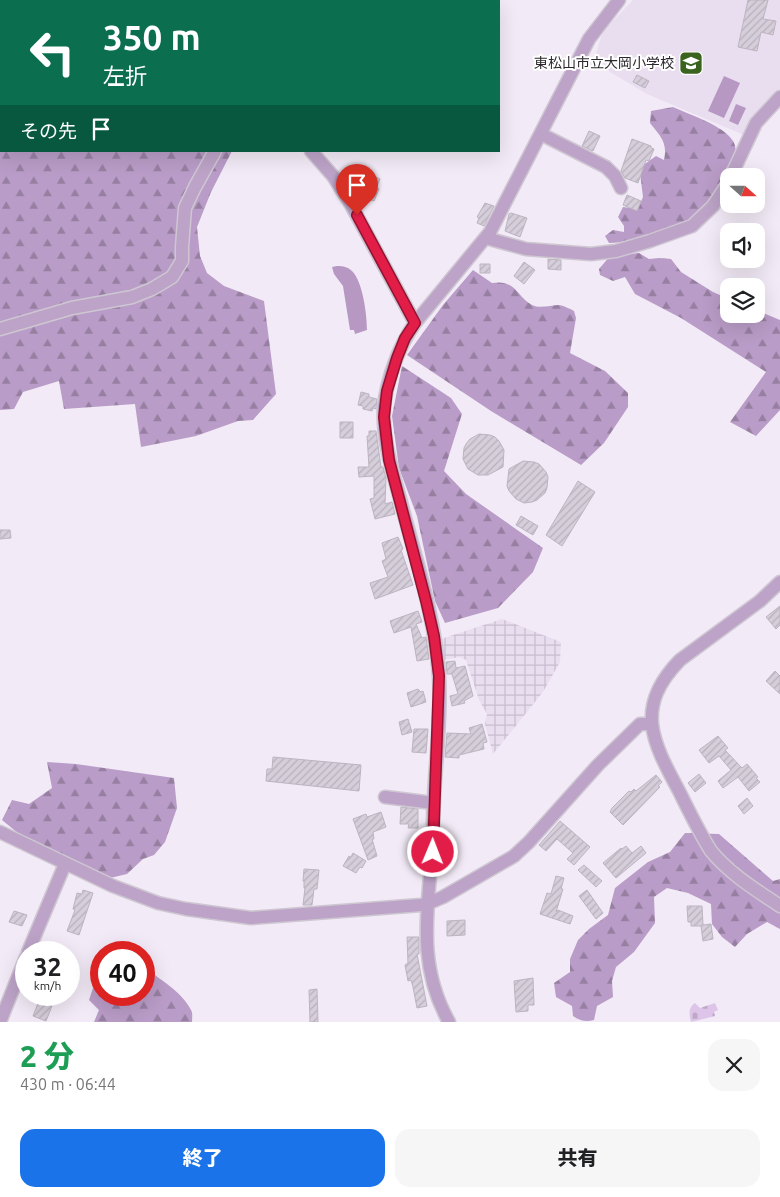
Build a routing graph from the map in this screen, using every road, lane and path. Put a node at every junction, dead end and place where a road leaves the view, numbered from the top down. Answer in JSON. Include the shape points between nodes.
{"nodes":[{"id":1,"x":619,"y":0,"type":"edge"},
{"id":2,"x":780,"y":97,"type":"edge"},
{"id":3,"x":541,"y":134,"type":"junction"},
{"id":4,"x":214,"y":152,"type":"edge"},
{"id":5,"x":312,"y":152,"type":"edge"},
{"id":6,"x":735,"y":168,"type":"edge"},
{"id":7,"x":621,"y":188,"type":"dead end"},
{"id":8,"x":720,"y":196,"type":"edge"},
{"id":9,"x":486,"y":238,"type":"junction"},
{"id":10,"x":415,"y":323,"type":"junction"},
{"id":11,"x":0,"y":329,"type":"edge"},
{"id":12,"x":780,"y":582,"type":"edge"},
{"id":13,"x":651,"y":724,"type":"junction"},
{"id":14,"x":385,"y":797,"type":"dead end"},
{"id":15,"x":433,"y":803,"type":"junction"},
{"id":16,"x":0,"y":832,"type":"edge"},
{"id":17,"x":65,"y":864,"type":"junction"},
{"id":18,"x":427,"y":904,"type":"junction"},
{"id":19,"x":780,"y":906,"type":"edge"},
{"id":20,"x":33,"y":941,"type":"edge"},
{"id":21,"x":15,"y":984,"type":"edge"},
{"id":22,"x":0,"y":1022,"type":"edge"},
{"id":23,"x":449,"y":1022,"type":"edge"}],
"edges":[{"from":1,"to":3,"type":"street","via":[[589,39]]},
{"from":2,"to":6,"type":"street","via":[[756,123]]},
{"from":3,"to":7,"type":"street","via":[[606,167]]},
{"from":3,"to":9,"type":"street"},
{"from":4,"to":11,"type":"street","via":[[185,208],[182,262],[172,277],[132,297],[72,308]]},
{"from":5,"to":10,"type":"street","via":[[333,176],[350,203]]},
{"from":8,"to":9,"type":"street","via":[[692,226],[616,251],[591,254],[526,248]]},
{"from":9,"to":10,"type":"street"},
{"from":10,"to":15,"type":"street","via":[[397,358],[387,391],[384,417],[389,460],[434,636],[439,676]]},
{"from":12,"to":13,"type":"street","via":[[669,671],[655,698]]},
{"from":13,"to":18,"type":"street","via":[[640,724],[598,764],[514,856]]},
{"from":13,"to":19,"type":"street","via":[[660,755],[711,852],[754,889]]},
{"from":14,"to":15,"type":"street"},
{"from":15,"to":18,"type":"street","via":[[433,852]]},
{"from":16,"to":17,"type":"street"},
{"from":17,"to":18,"type":"street","via":[[158,903],[251,918]]},
{"from":17,"to":20,"type":"street"},
{"from":18,"to":23,"type":"street","via":[[426,941],[430,971]]},
{"from":21,"to":22,"type":"street"}]}
